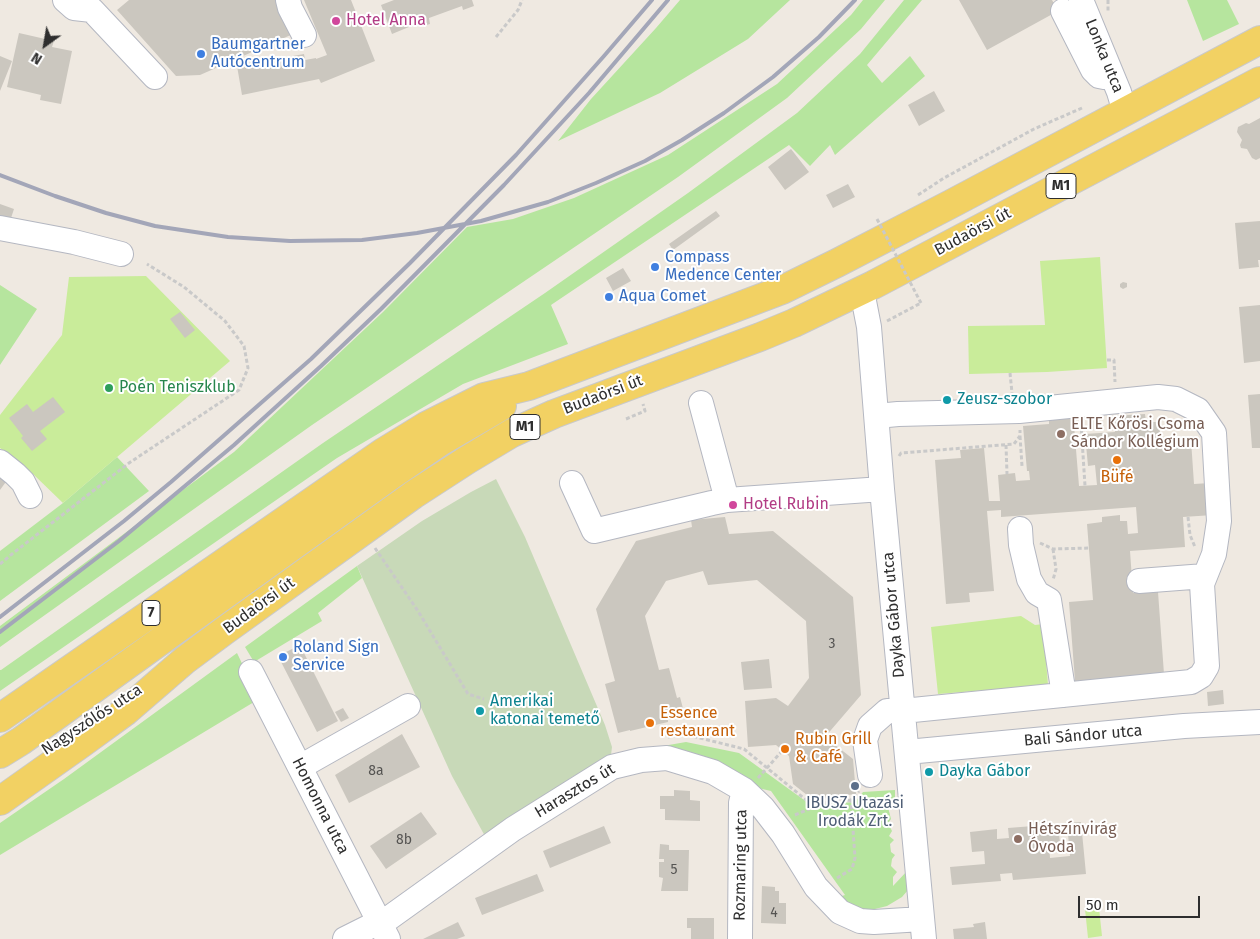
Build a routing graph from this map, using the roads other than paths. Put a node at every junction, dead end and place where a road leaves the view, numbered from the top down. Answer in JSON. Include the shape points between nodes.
{"nodes":[{"id":1,"x":288,"y":0,"type":"edge"},
{"id":2,"x":68,"y":1,"type":"edge"},
{"id":3,"x":1072,"y":6,"type":"edge"},
{"id":4,"x":304,"y":35,"type":"dead end"},
{"id":5,"x":1260,"y":40,"type":"edge"},
{"id":6,"x":155,"y":77,"type":"dead end"},
{"id":7,"x":1260,"y":81,"type":"edge"},
{"id":8,"x":1125,"y":112,"type":"junction"},
{"id":9,"x":0,"y":228,"type":"edge"},
{"id":10,"x":121,"y":254,"type":"dead end"},
{"id":11,"x":862,"y":291,"type":"junction"},
{"id":12,"x":529,"y":386,"type":"junction"},
{"id":13,"x":701,"y":403,"type":"dead end"},
{"id":14,"x":876,"y":416,"type":"junction"},
{"id":15,"x":0,"y":462,"type":"edge"},
{"id":16,"x":572,"y":483,"type":"dead end"},
{"id":17,"x":882,"y":489,"type":"junction"},
{"id":18,"x":30,"y":496,"type":"dead end"},
{"id":19,"x":727,"y":500,"type":"junction"},
{"id":20,"x":1020,"y":530,"type":"dead end"},
{"id":21,"x":1205,"y":576,"type":"junction"},
{"id":22,"x":1139,"y":581,"type":"dead end"},
{"id":23,"x":185,"y":660,"type":"junction"},
{"id":24,"x":251,"y":672,"type":"dead end"},
{"id":25,"x":1064,"y":695,"type":"junction"},
{"id":26,"x":408,"y":706,"type":"dead end"},
{"id":27,"x":903,"y":711,"type":"junction"},
{"id":28,"x":0,"y":718,"type":"edge"},
{"id":29,"x":1260,"y":722,"type":"edge"},
{"id":30,"x":907,"y":752,"type":"junction"},
{"id":31,"x":0,"y":754,"type":"edge"},
{"id":32,"x":300,"y":767,"type":"junction"},
{"id":33,"x":0,"y":780,"type":"edge"},
{"id":34,"x":866,"y":780,"type":"road end"},
{"id":35,"x":744,"y":790,"type":"junction"},
{"id":36,"x":0,"y":801,"type":"edge"},
{"id":37,"x":923,"y":929,"type":"edge"},
{"id":38,"x":384,"y":931,"type":"edge"},
{"id":39,"x":345,"y":939,"type":"edge"},
{"id":40,"x":740,"y":939,"type":"edge"}],
"edges":[{"from":1,"to":4,"type":"street"},
{"from":2,"to":6,"type":"street","via":[[74,8],[92,10]]},
{"from":3,"to":8,"type":"street","name":"Lonka utca","via":[[1113,79]]},
{"from":5,"to":8,"type":"main road","name":"Budaörsi út","number":"M1"},
{"from":7,"to":11,"type":"main road","name":"Budaörsi út","number":"M1"},
{"from":8,"to":12,"type":"main road","name":"Budaörsi út","number":"M1","via":[[782,290]]},
{"from":9,"to":10,"type":"street"},
{"from":11,"to":14,"type":"street","name":"Dayka Gábor utca","via":[[869,327]]},
{"from":11,"to":23,"type":"main road","name":"Budaörsi út","number":"M1","via":[[785,326],[554,414],[512,434],[413,495]]},
{"from":12,"to":28,"type":"main road","name":"Budaörsi út","number":"7","via":[[484,397],[382,453]]},
{"from":12,"to":31,"type":"main road","name":"Budaörsi út","via":[[393,474]]},
{"from":13,"to":19,"type":"street"},
{"from":14,"to":17,"type":"street","name":"Dayka Gábor utca"},
{"from":14,"to":21,"type":"street","via":[[1019,411],[1158,397],[1176,399],[1198,410],[1214,433],[1219,521],[1214,554]]},
{"from":15,"to":18,"type":"street","via":[[23,482]]},
{"from":16,"to":19,"type":"street","via":[[594,531]]},
{"from":17,"to":19,"type":"street"},
{"from":17,"to":27,"type":"street","name":"Dayka Gábor utca"},
{"from":20,"to":25,"type":"street","via":[[1030,579],[1037,592],[1049,600]]},
{"from":21,"to":22,"type":"street"},
{"from":21,"to":25,"type":"street","via":[[1202,584],[1207,666],[1201,676],[1191,682]]},
{"from":23,"to":33,"type":"main road","name":"Nagyszőlős utca"},
{"from":23,"to":36,"type":"main road","name":"Budaörsi út","via":[[126,711]]},
{"from":24,"to":32,"type":"street","name":"Homonna utca"},
{"from":25,"to":27,"type":"street"},
{"from":26,"to":32,"type":"street"},
{"from":27,"to":30,"type":"street","name":"Dayka Gábor utca"},
{"from":27,"to":34,"type":"street","via":[[887,711],[870,726],[865,740]]},
{"from":29,"to":30,"type":"street","name":"Bali Sándor utca"},
{"from":30,"to":37,"type":"street","name":"Dayka Gábor utca"},
{"from":32,"to":38,"type":"street","name":"Homonna utca"},
{"from":35,"to":37,"type":"street","name":"Harasztos út","via":[[763,808],[816,887],[840,912],[860,921]]},
{"from":35,"to":38,"type":"street","name":"Harasztos út","via":[[713,772],[667,758],[612,767],[513,829],[389,918]]},
{"from":35,"to":40,"type":"street","name":"Rozmaring utca","via":[[741,803]]},
{"from":38,"to":39,"type":"street","name":"Harasztos út"}]}
